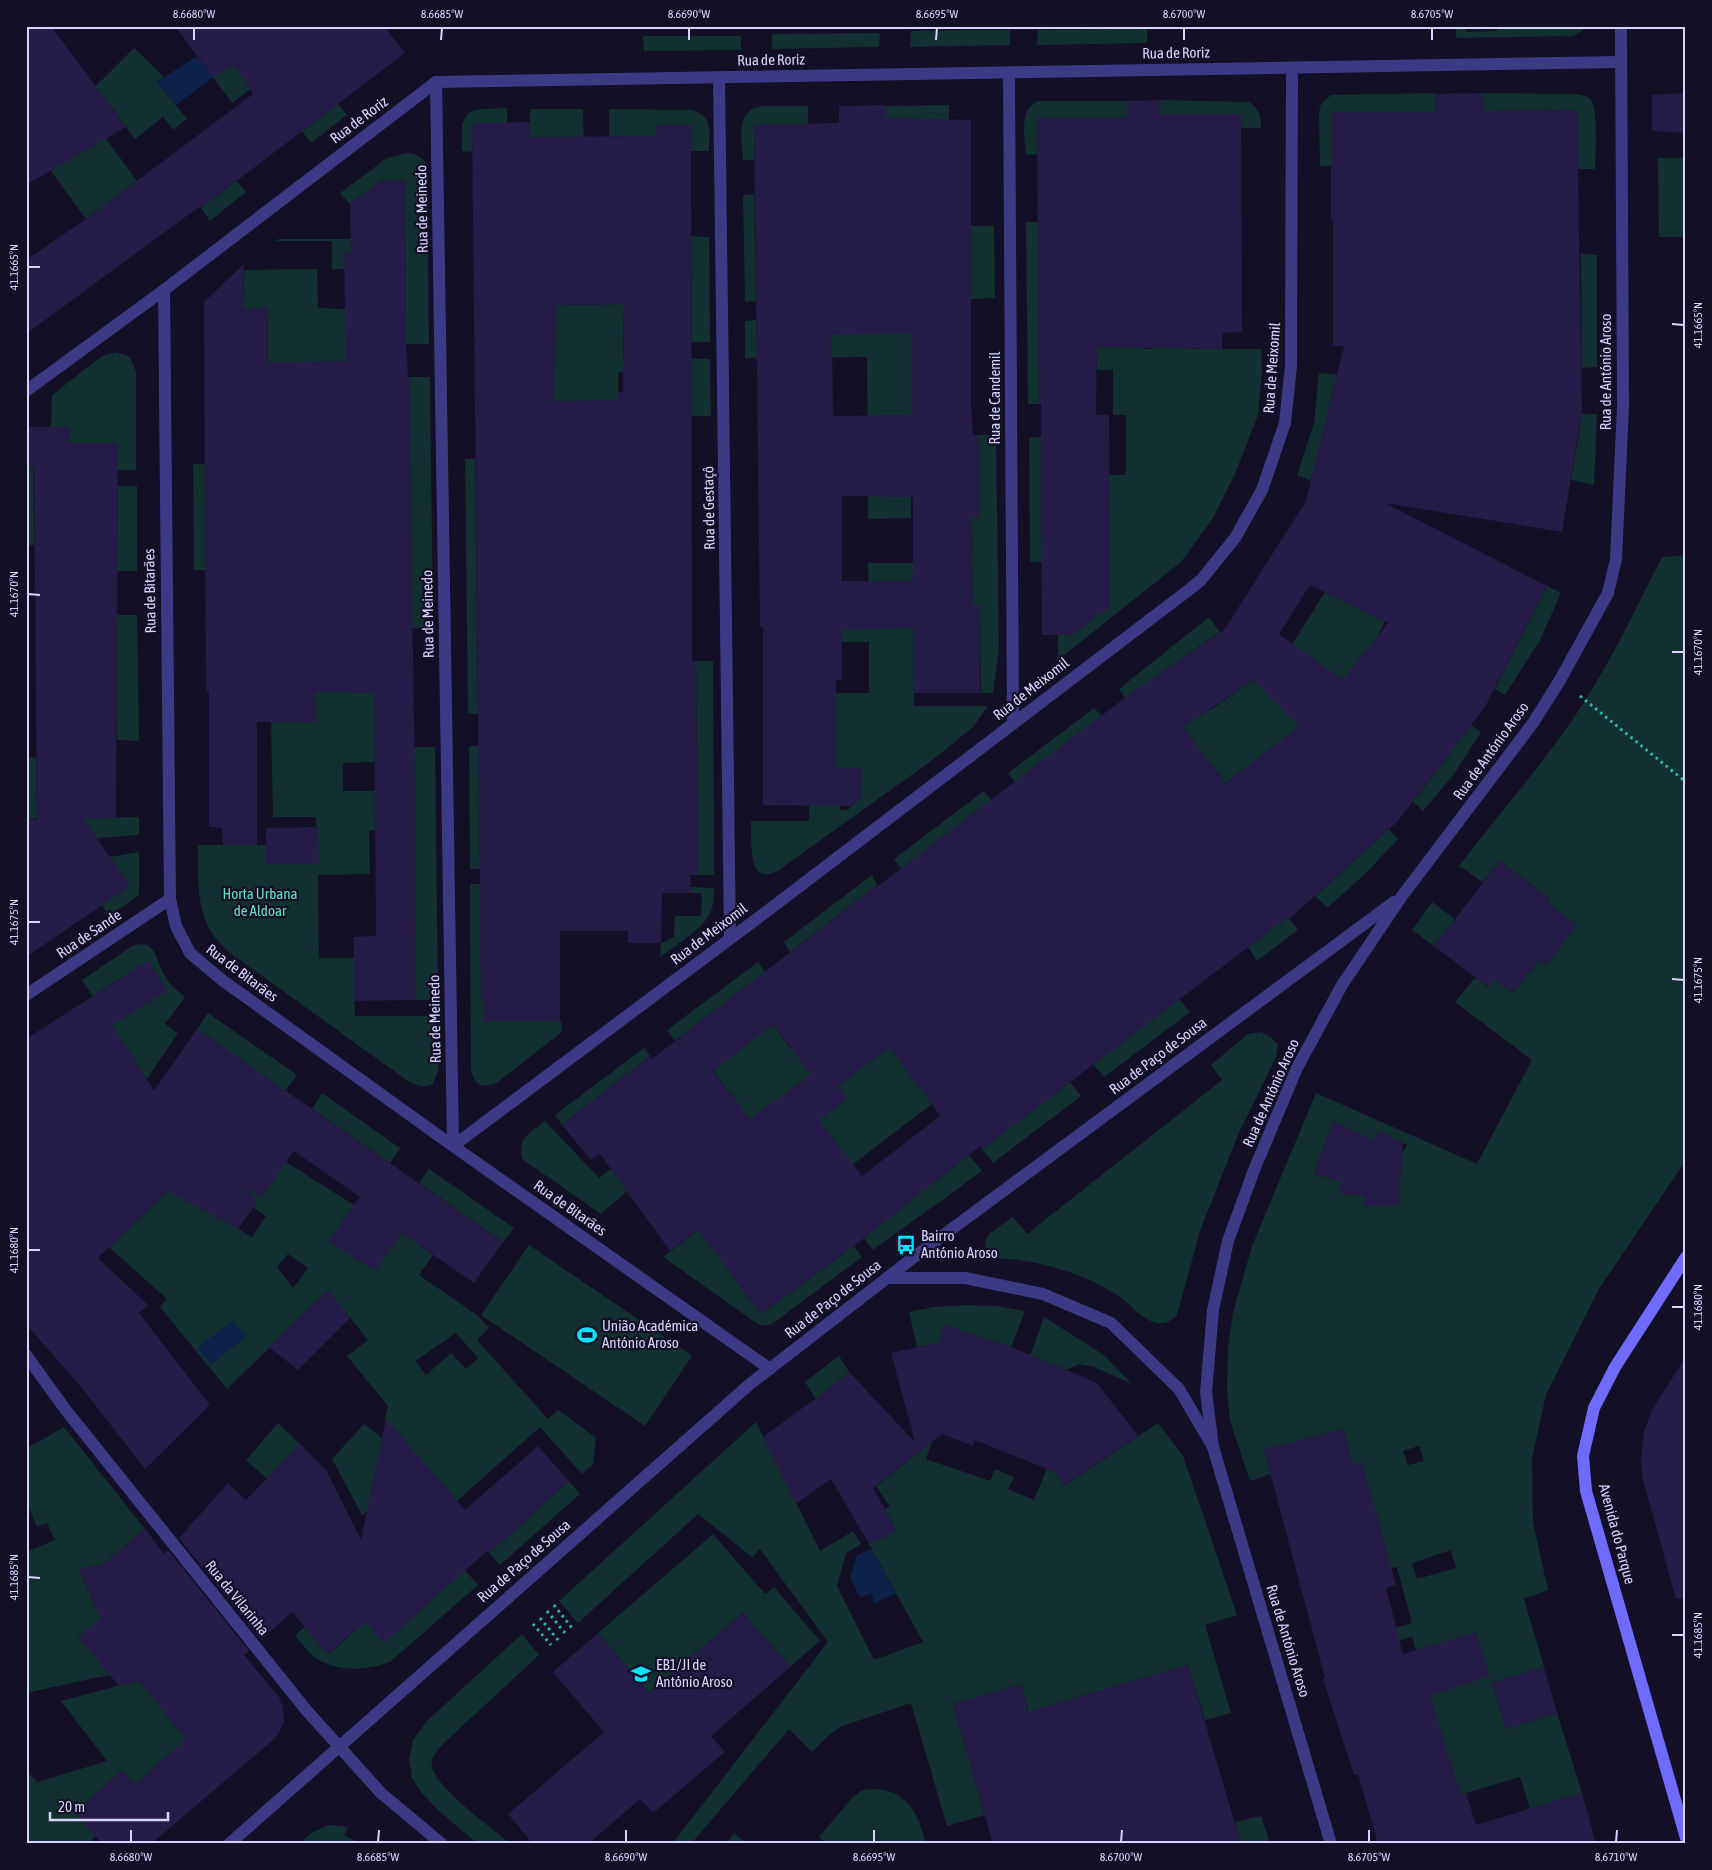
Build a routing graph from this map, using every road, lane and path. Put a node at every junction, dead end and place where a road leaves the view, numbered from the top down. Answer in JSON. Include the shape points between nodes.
{"nodes":[{"id":1,"x":1621,"y":26,"type":"edge"},
{"id":2,"x":1620,"y":62,"type":"junction"},
{"id":3,"x":1292,"y":68,"type":"junction"},
{"id":4,"x":1009,"y":72,"type":"junction"},
{"id":5,"x":719,"y":78,"type":"junction"},
{"id":6,"x":436,"y":82,"type":"junction"},
{"id":7,"x":164,"y":290,"type":"junction"},
{"id":8,"x":26,"y":391,"type":"edge"},
{"id":9,"x":1560,"y":680,"type":"junction"},
{"id":10,"x":1013,"y":724,"type":"junction"},
{"id":11,"x":1686,"y":782,"type":"edge"},
{"id":12,"x":1402,"y":896,"type":"junction"},
{"id":13,"x":170,"y":899,"type":"junction"},
{"id":14,"x":730,"y":938,"type":"junction"},
{"id":15,"x":26,"y":995,"type":"edge"},
{"id":16,"x":453,"y":1146,"type":"junction"},
{"id":17,"x":1686,"y":1257,"type":"edge"},
{"id":18,"x":887,"y":1278,"type":"junction"},
{"id":19,"x":26,"y":1355,"type":"edge"},
{"id":20,"x":770,"y":1368,"type":"junction"},
{"id":21,"x":1213,"y":1447,"type":"junction"},
{"id":22,"x":554,"y":1605,"type":"dead end"},
{"id":23,"x":547,"y":1611,"type":"dead end"},
{"id":24,"x":540,"y":1618,"type":"dead end"},
{"id":25,"x":533,"y":1624,"type":"dead end"},
{"id":26,"x":572,"y":1628,"type":"dead end"},
{"id":27,"x":565,"y":1633,"type":"dead end"},
{"id":28,"x":558,"y":1640,"type":"dead end"},
{"id":29,"x":551,"y":1645,"type":"dead end"},
{"id":30,"x":339,"y":1746,"type":"junction"},
{"id":31,"x":1686,"y":1838,"type":"edge"},
{"id":32,"x":229,"y":1844,"type":"edge"},
{"id":33,"x":442,"y":1844,"type":"edge"},
{"id":34,"x":1331,"y":1844,"type":"edge"}],
"edges":[{"from":1,"to":2,"type":"street","name":"Rua de António Aroso"},
{"from":2,"to":3,"type":"street","name":"Rua de Roriz"},
{"from":2,"to":9,"type":"street","name":"Rua de António Aroso","via":[[1623,406],[1616,559],[1608,593]]},
{"from":3,"to":4,"type":"street","name":"Rua de Roriz"},
{"from":3,"to":10,"type":"street","name":"Rua de Meixomil","via":[[1292,366],[1284,423],[1262,490],[1235,538],[1201,580]]},
{"from":4,"to":5,"type":"street","name":"Rua de Roriz"},
{"from":4,"to":10,"type":"street","name":"Rua de Candemil"},
{"from":5,"to":6,"type":"street","name":"Rua de Roriz"},
{"from":5,"to":14,"type":"street","name":"Rua de Gestaçô"},
{"from":6,"to":7,"type":"street","name":"Rua de Roriz"},
{"from":6,"to":16,"type":"street","name":"Rua de Meinedo"},
{"from":7,"to":8,"type":"street","name":"Rua de Roriz"},
{"from":7,"to":13,"type":"street","name":"Rua de Bitarães"},
{"from":9,"to":11,"type":"path"},
{"from":9,"to":12,"type":"street","name":"Rua de António Aroso","via":[[1517,745]]},
{"from":10,"to":14,"type":"street","name":"Rua de Meixomil"},
{"from":12,"to":18,"type":"street","name":"Rua de Paço de Sousa"},
{"from":12,"to":21,"type":"street","name":"Rua de António Aroso","via":[[1342,986],[1297,1068],[1228,1241],[1213,1310],[1206,1392]]},
{"from":13,"to":15,"type":"street","name":"Rua de Sande"},
{"from":13,"to":16,"type":"street","name":"Rua de Bitarães","via":[[176,926],[190,953],[222,980]]},
{"from":14,"to":16,"type":"street","name":"Rua de Meixomil"},
{"from":16,"to":20,"type":"street","name":"Rua de Bitarães"},
{"from":17,"to":31,"type":"main road","name":"Avenida do Parque","via":[[1614,1366],[1594,1408],[1583,1456],[1586,1491]]},
{"from":18,"to":20,"type":"street","name":"Rua de Paço de Sousa"},
{"from":18,"to":21,"type":"street","name":"Rua de António Aroso","via":[[965,1278],[1043,1294],[1111,1323],[1178,1389]]},
{"from":19,"to":30,"type":"street","name":"Rua da Vilarinha","via":[[220,1604]]},
{"from":20,"to":30,"type":"street","name":"Rua de Paço de Sousa"},
{"from":21,"to":34,"type":"street","name":"Rua de António Aroso"},
{"from":22,"to":26,"type":"path"},
{"from":23,"to":27,"type":"path"},
{"from":24,"to":28,"type":"path"},
{"from":25,"to":29,"type":"path"},
{"from":30,"to":32,"type":"street","name":"Rua de Paço de Sousa"},
{"from":30,"to":33,"type":"street","name":"Rua da Vilarinha","via":[[381,1793]]}]}
